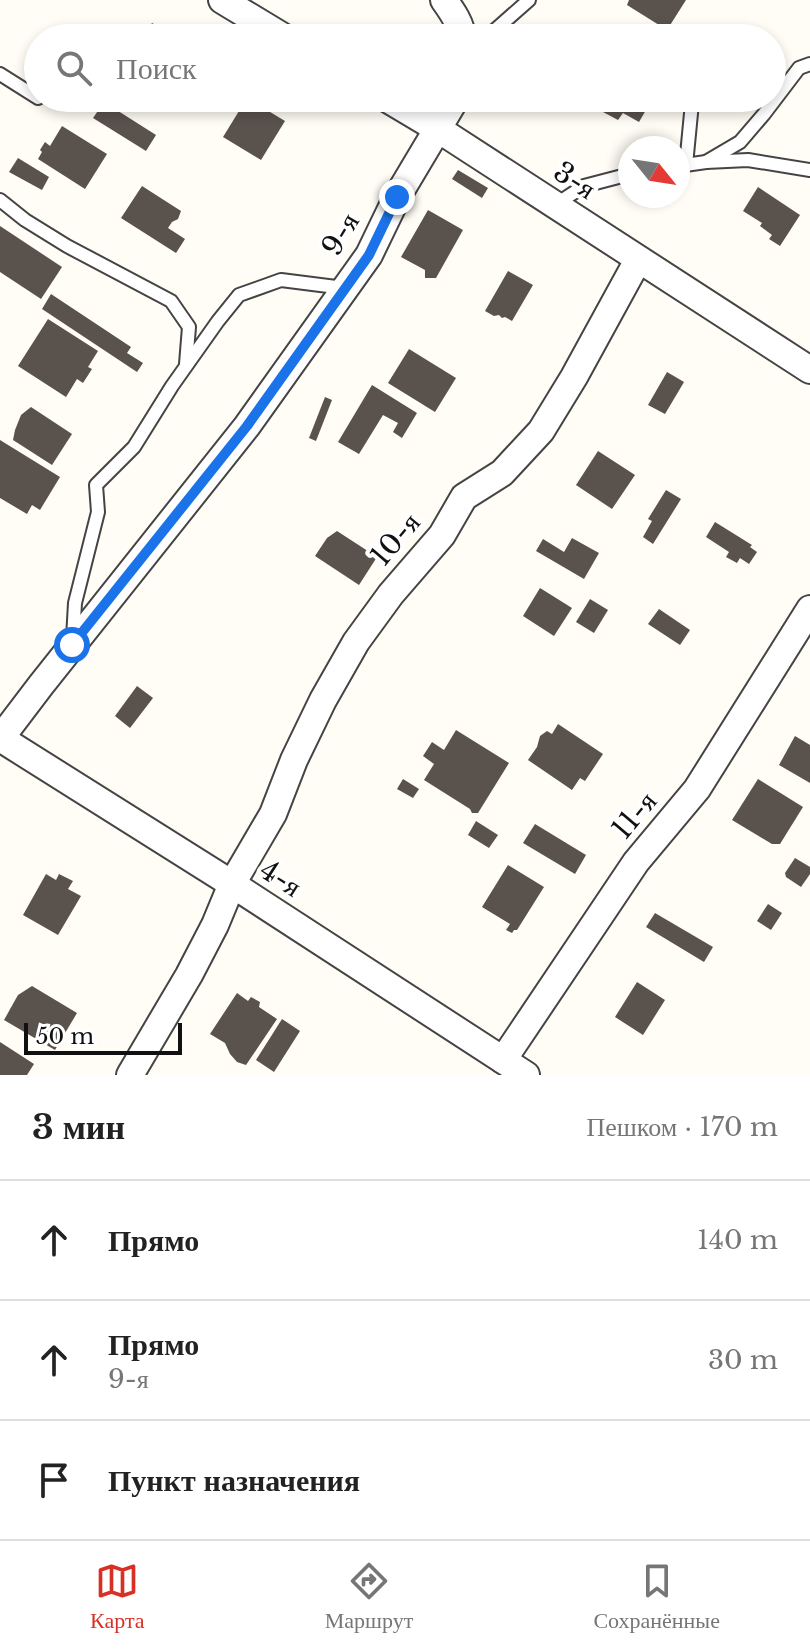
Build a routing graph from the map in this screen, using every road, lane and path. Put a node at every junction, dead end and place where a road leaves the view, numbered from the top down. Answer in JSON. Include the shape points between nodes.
{"nodes":[{"id":1,"x":222,"y":0,"type":"edge"},
{"id":2,"x":444,"y":0,"type":"edge"},
{"id":3,"x":529,"y":0,"type":"edge"},
{"id":4,"x":262,"y":24,"type":"edge"},
{"id":5,"x":458,"y":24,"type":"edge"},
{"id":6,"x":502,"y":24,"type":"edge"},
{"id":7,"x":810,"y":64,"type":"edge"},
{"id":8,"x":0,"y":74,"type":"edge"},
{"id":9,"x":786,"y":85,"type":"edge"},
{"id":10,"x":24,"y":89,"type":"edge"},
{"id":11,"x":409,"y":112,"type":"edge"},
{"id":12,"x":448,"y":112,"type":"edge"},
{"id":13,"x":691,"y":112,"type":"edge"},
{"id":14,"x":766,"y":112,"type":"edge"},
{"id":15,"x":438,"y":129,"type":"junction"},
{"id":16,"x":687,"y":136,"type":"edge"},
{"id":17,"x":706,"y":162,"type":"junction"},
{"id":18,"x":690,"y":165,"type":"edge"},
{"id":19,"x":810,"y":170,"type":"edge"},
{"id":20,"x":618,"y":177,"type":"edge"},
{"id":21,"x":0,"y":200,"type":"edge"},
{"id":22,"x":555,"y":205,"type":"junction"},
{"id":23,"x":638,"y":260,"type":"junction"},
{"id":24,"x":344,"y":288,"type":"junction"},
{"id":25,"x":185,"y":367,"type":"junction"},
{"id":26,"x":810,"y":370,"type":"edge"},
{"id":27,"x":810,"y":609,"type":"edge"},
{"id":28,"x":72,"y":645,"type":"junction"},
{"id":29,"x":0,"y":739,"type":"edge"},
{"id":30,"x":232,"y":884,"type":"junction"},
{"id":31,"x":500,"y":1064,"type":"junction"},
{"id":32,"x":130,"y":1075,"type":"edge"},
{"id":33,"x":526,"y":1075,"type":"edge"}],
"edges":[{"from":1,"to":4,"type":"street"},
{"from":2,"to":5,"type":"street"},
{"from":3,"to":6,"type":"lane"},
{"from":7,"to":9,"type":"lane","via":[[799,68]]},
{"from":8,"to":10,"type":"lane"},
{"from":11,"to":15,"type":"street","name":"3-я"},
{"from":12,"to":15,"type":"street","name":"9-я"},
{"from":13,"to":16,"type":"lane"},
{"from":14,"to":17,"type":"lane","via":[[740,142]]},
{"from":15,"to":22,"type":"street","name":"3-я"},
{"from":15,"to":24,"type":"street","name":"9-я","via":[[369,255]]},
{"from":17,"to":18,"type":"lane"},
{"from":17,"to":19,"type":"lane","via":[[748,160]]},
{"from":20,"to":22,"type":"lane","via":[[584,186]]},
{"from":21,"to":25,"type":"lane","via":[[67,246],[171,301],[189,327]]},
{"from":22,"to":23,"type":"street","name":"3-я"},
{"from":23,"to":26,"type":"street","name":"3-я"},
{"from":23,"to":30,"type":"street","name":"10-я","via":[[541,431],[502,473],[464,497],[442,535],[356,642],[323,700],[273,814]]},
{"from":24,"to":25,"type":"lane","via":[[281,280],[239,295]]},
{"from":24,"to":28,"type":"street","name":"9-я","via":[[247,426]]},
{"from":25,"to":28,"type":"lane","via":[[134,447],[96,485],[98,512],[75,603]]},
{"from":27,"to":31,"type":"street","name":"11-я","via":[[697,789],[636,862]]},
{"from":28,"to":29,"type":"street"},
{"from":29,"to":30,"type":"street","name":"4-я"},
{"from":30,"to":31,"type":"street","name":"4-я"},
{"from":30,"to":32,"type":"street","name":"10-я","via":[[189,975]]},
{"from":31,"to":33,"type":"street","name":"4-я"}]}
